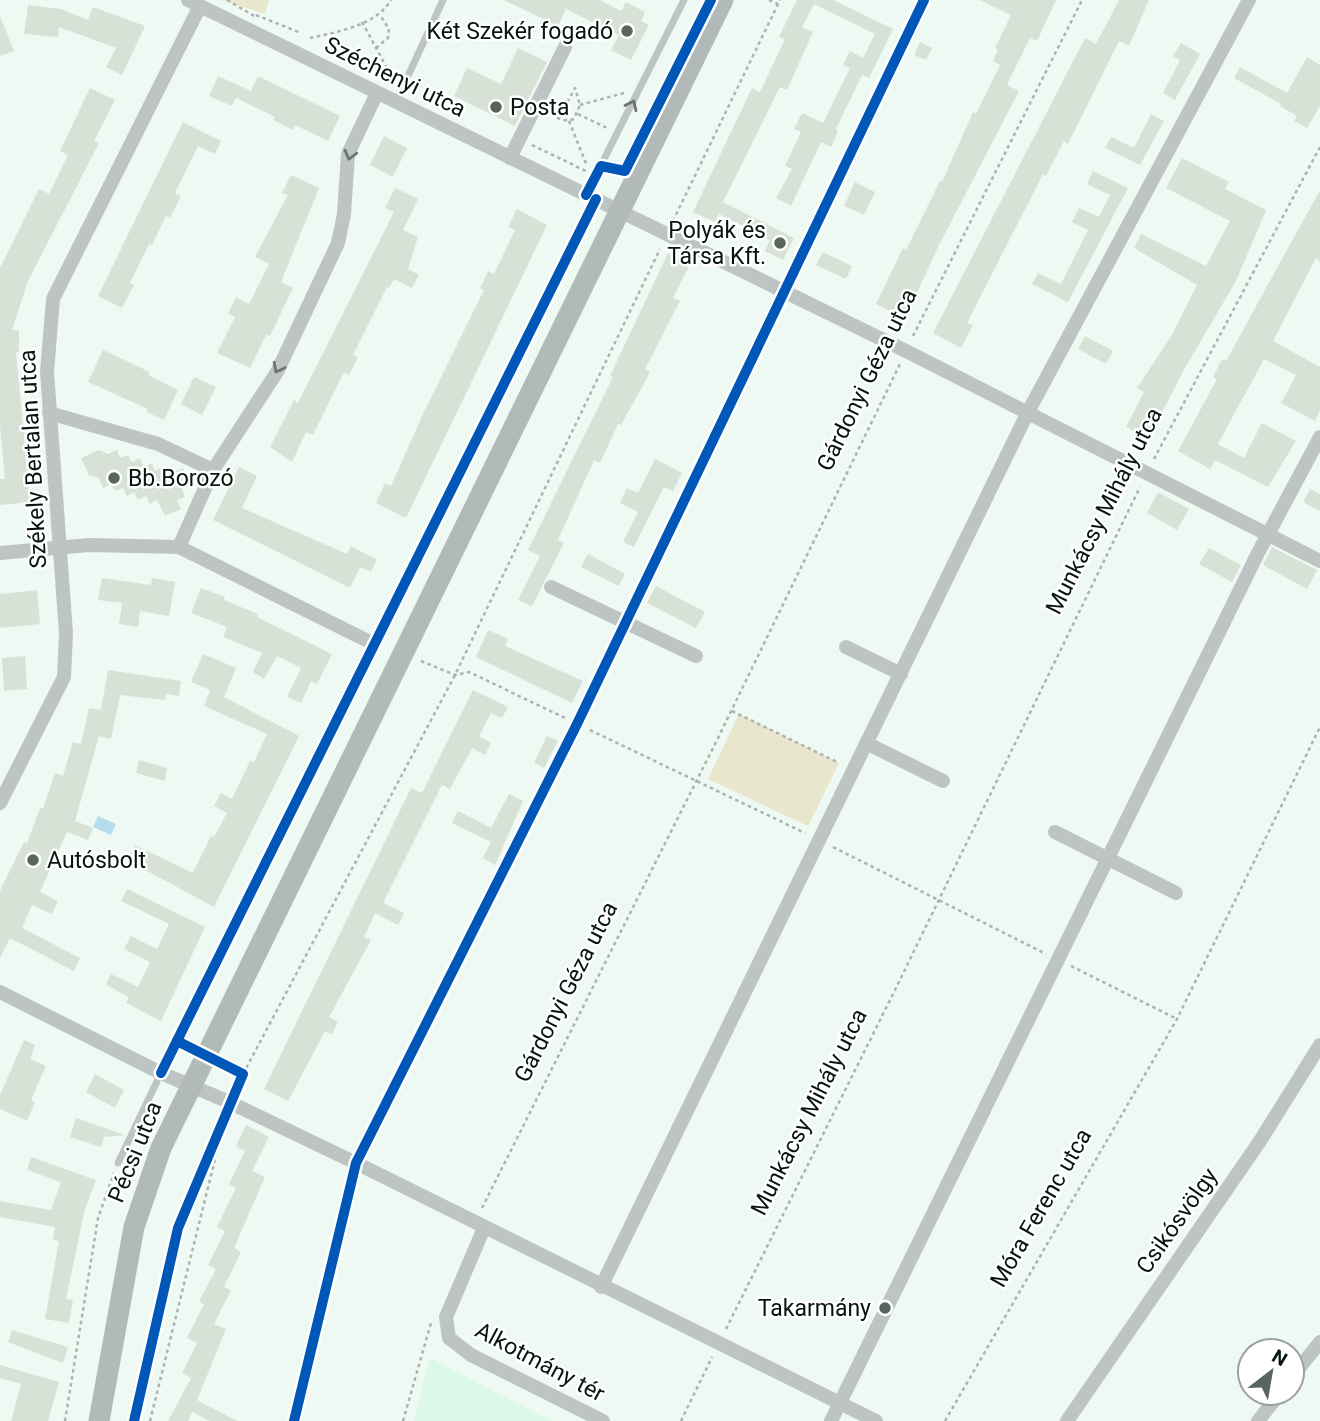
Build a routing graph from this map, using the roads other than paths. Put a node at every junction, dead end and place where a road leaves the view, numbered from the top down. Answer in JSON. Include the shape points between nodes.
{"nodes":[{"id":1,"x":443,"y":0,"type":"edge"},
{"id":2,"x":684,"y":0,"type":"edge"},
{"id":3,"x":723,"y":0,"type":"edge"},
{"id":4,"x":925,"y":0,"type":"edge"},
{"id":5,"x":1249,"y":0,"type":"edge"},
{"id":6,"x":194,"y":3,"type":"edge"},
{"id":7,"x":565,"y":47,"type":"dead end"},
{"id":8,"x":377,"y":93,"type":"junction"},
{"id":9,"x":398,"y":98,"type":"junction"},
{"id":10,"x":510,"y":158,"type":"junction"},
{"id":11,"x":591,"y":197,"type":"junction"},
{"id":12,"x":621,"y":212,"type":"junction"},
{"id":13,"x":785,"y":292,"type":"junction"},
{"id":14,"x":1028,"y":412,"type":"junction"},
{"id":15,"x":49,"y":413,"type":"junction"},
{"id":16,"x":1320,"y":437,"type":"edge"},
{"id":17,"x":213,"y":470,"type":"junction"},
{"id":18,"x":1268,"y":534,"type":"junction"},
{"id":19,"x":60,"y":547,"type":"junction"},
{"id":20,"x":179,"y":547,"type":"junction"},
{"id":21,"x":0,"y":553,"type":"edge"},
{"id":22,"x":1320,"y":561,"type":"edge"},
{"id":23,"x":551,"y":587,"type":"dead end"},
{"id":24,"x":625,"y":622,"type":"junction"},
{"id":25,"x":374,"y":644,"type":"junction"},
{"id":26,"x":846,"y":647,"type":"dead end"},
{"id":27,"x":696,"y":656,"type":"dead end"},
{"id":28,"x":901,"y":674,"type":"junction"},
{"id":29,"x":866,"y":743,"type":"junction"},
{"id":30,"x":7,"y":772,"type":"edge"},
{"id":31,"x":943,"y":781,"type":"dead end"},
{"id":32,"x":0,"y":803,"type":"edge"},
{"id":33,"x":1055,"y":832,"type":"dead end"},
{"id":34,"x":1108,"y":858,"type":"junction"},
{"id":35,"x":1176,"y":893,"type":"dead end"},
{"id":36,"x":0,"y":992,"type":"edge"},
{"id":37,"x":1320,"y":1045,"type":"edge"},
{"id":38,"x":161,"y":1073,"type":"junction"},
{"id":39,"x":191,"y":1086,"type":"junction"},
{"id":40,"x":118,"y":1163,"type":"road end"},
{"id":41,"x":356,"y":1163,"type":"junction"},
{"id":42,"x":479,"y":1225,"type":"junction"},
{"id":43,"x":601,"y":1287,"type":"junction"},
{"id":44,"x":1320,"y":1342,"type":"edge"},
{"id":45,"x":1306,"y":1360,"type":"edge"},
{"id":46,"x":840,"y":1403,"type":"junction"},
{"id":47,"x":99,"y":1421,"type":"edge"},
{"id":48,"x":294,"y":1421,"type":"edge"},
{"id":49,"x":604,"y":1421,"type":"edge"},
{"id":50,"x":831,"y":1421,"type":"edge"},
{"id":51,"x":876,"y":1421,"type":"edge"},
{"id":52,"x":1067,"y":1421,"type":"edge"}],
"edges":[{"from":1,"to":9,"type":"lane"},
{"from":11,"to":2,"type":"lane","one_way":true,"via":[[601,166]]},
{"from":3,"to":12,"type":"main road","name":"Pécsi utca"},
{"from":4,"to":13,"type":"street"},
{"from":5,"to":14,"type":"street"},
{"from":6,"to":8,"type":"street","name":"Széchenyi utca"},
{"from":6,"to":15,"type":"street","name":"Székely Bertalan utca","via":[[53,299]]},
{"from":7,"to":10,"type":"street"},
{"from":8,"to":9,"type":"street","name":"Széchenyi utca"},
{"from":8,"to":17,"type":"street","one_way":true,"via":[[348,154],[338,243],[277,372]]},
{"from":9,"to":10,"type":"street","name":"Széchenyi utca"},
{"from":10,"to":11,"type":"street","name":"Széchenyi utca"},
{"from":11,"to":12,"type":"street","name":"Széchenyi utca"},
{"from":11,"to":25,"type":"street"},
{"from":12,"to":13,"type":"street","name":"Széchenyi utca"},
{"from":12,"to":39,"type":"main road","name":"Pécsi utca"},
{"from":13,"to":14,"type":"street","name":"Széchenyi utca"},
{"from":13,"to":24,"type":"street"},
{"from":14,"to":18,"type":"street","name":"Széchenyi utca"},
{"from":14,"to":28,"type":"street"},
{"from":15,"to":17,"type":"street","via":[[158,444]]},
{"from":15,"to":19,"type":"street","name":"Székely Bertalan utca"},
{"from":16,"to":18,"type":"street"},
{"from":17,"to":20,"type":"street"},
{"from":18,"to":22,"type":"street","name":"Széchenyi utca"},
{"from":18,"to":34,"type":"street"},
{"from":19,"to":20,"type":"street"},
{"from":19,"to":21,"type":"street"},
{"from":19,"to":30,"type":"street","name":"Székely Bertalan utca","via":[[64,677]]},
{"from":20,"to":25,"type":"street"},
{"from":23,"to":24,"type":"street"},
{"from":24,"to":27,"type":"street"},
{"from":24,"to":41,"type":"street"},
{"from":25,"to":38,"type":"street"},
{"from":26,"to":28,"type":"street"},
{"from":28,"to":29,"type":"street"},
{"from":29,"to":31,"type":"street"},
{"from":29,"to":43,"type":"street"},
{"from":30,"to":32,"type":"street","name":"Székely Bertalan utca"},
{"from":33,"to":34,"type":"street"},
{"from":34,"to":35,"type":"street"},
{"from":34,"to":46,"type":"street"},
{"from":36,"to":38,"type":"street"},
{"from":37,"to":52,"type":"street","name":"Csikósvölgy"},
{"from":38,"to":39,"type":"street"},
{"from":38,"to":40,"type":"lane"},
{"from":39,"to":41,"type":"street"},
{"from":39,"to":47,"type":"main road","name":"Pécsi utca","via":[[162,1148],[134,1227]]},
{"from":41,"to":42,"type":"street"},
{"from":41,"to":48,"type":"street"},
{"from":42,"to":43,"type":"street"},
{"from":42,"to":49,"type":"street","name":"Alkotmány tér","via":[[446,1317],[449,1338],[471,1355]]},
{"from":43,"to":46,"type":"street"},
{"from":44,"to":45,"type":"street"},
{"from":46,"to":50,"type":"street"},
{"from":46,"to":51,"type":"street"}]}
